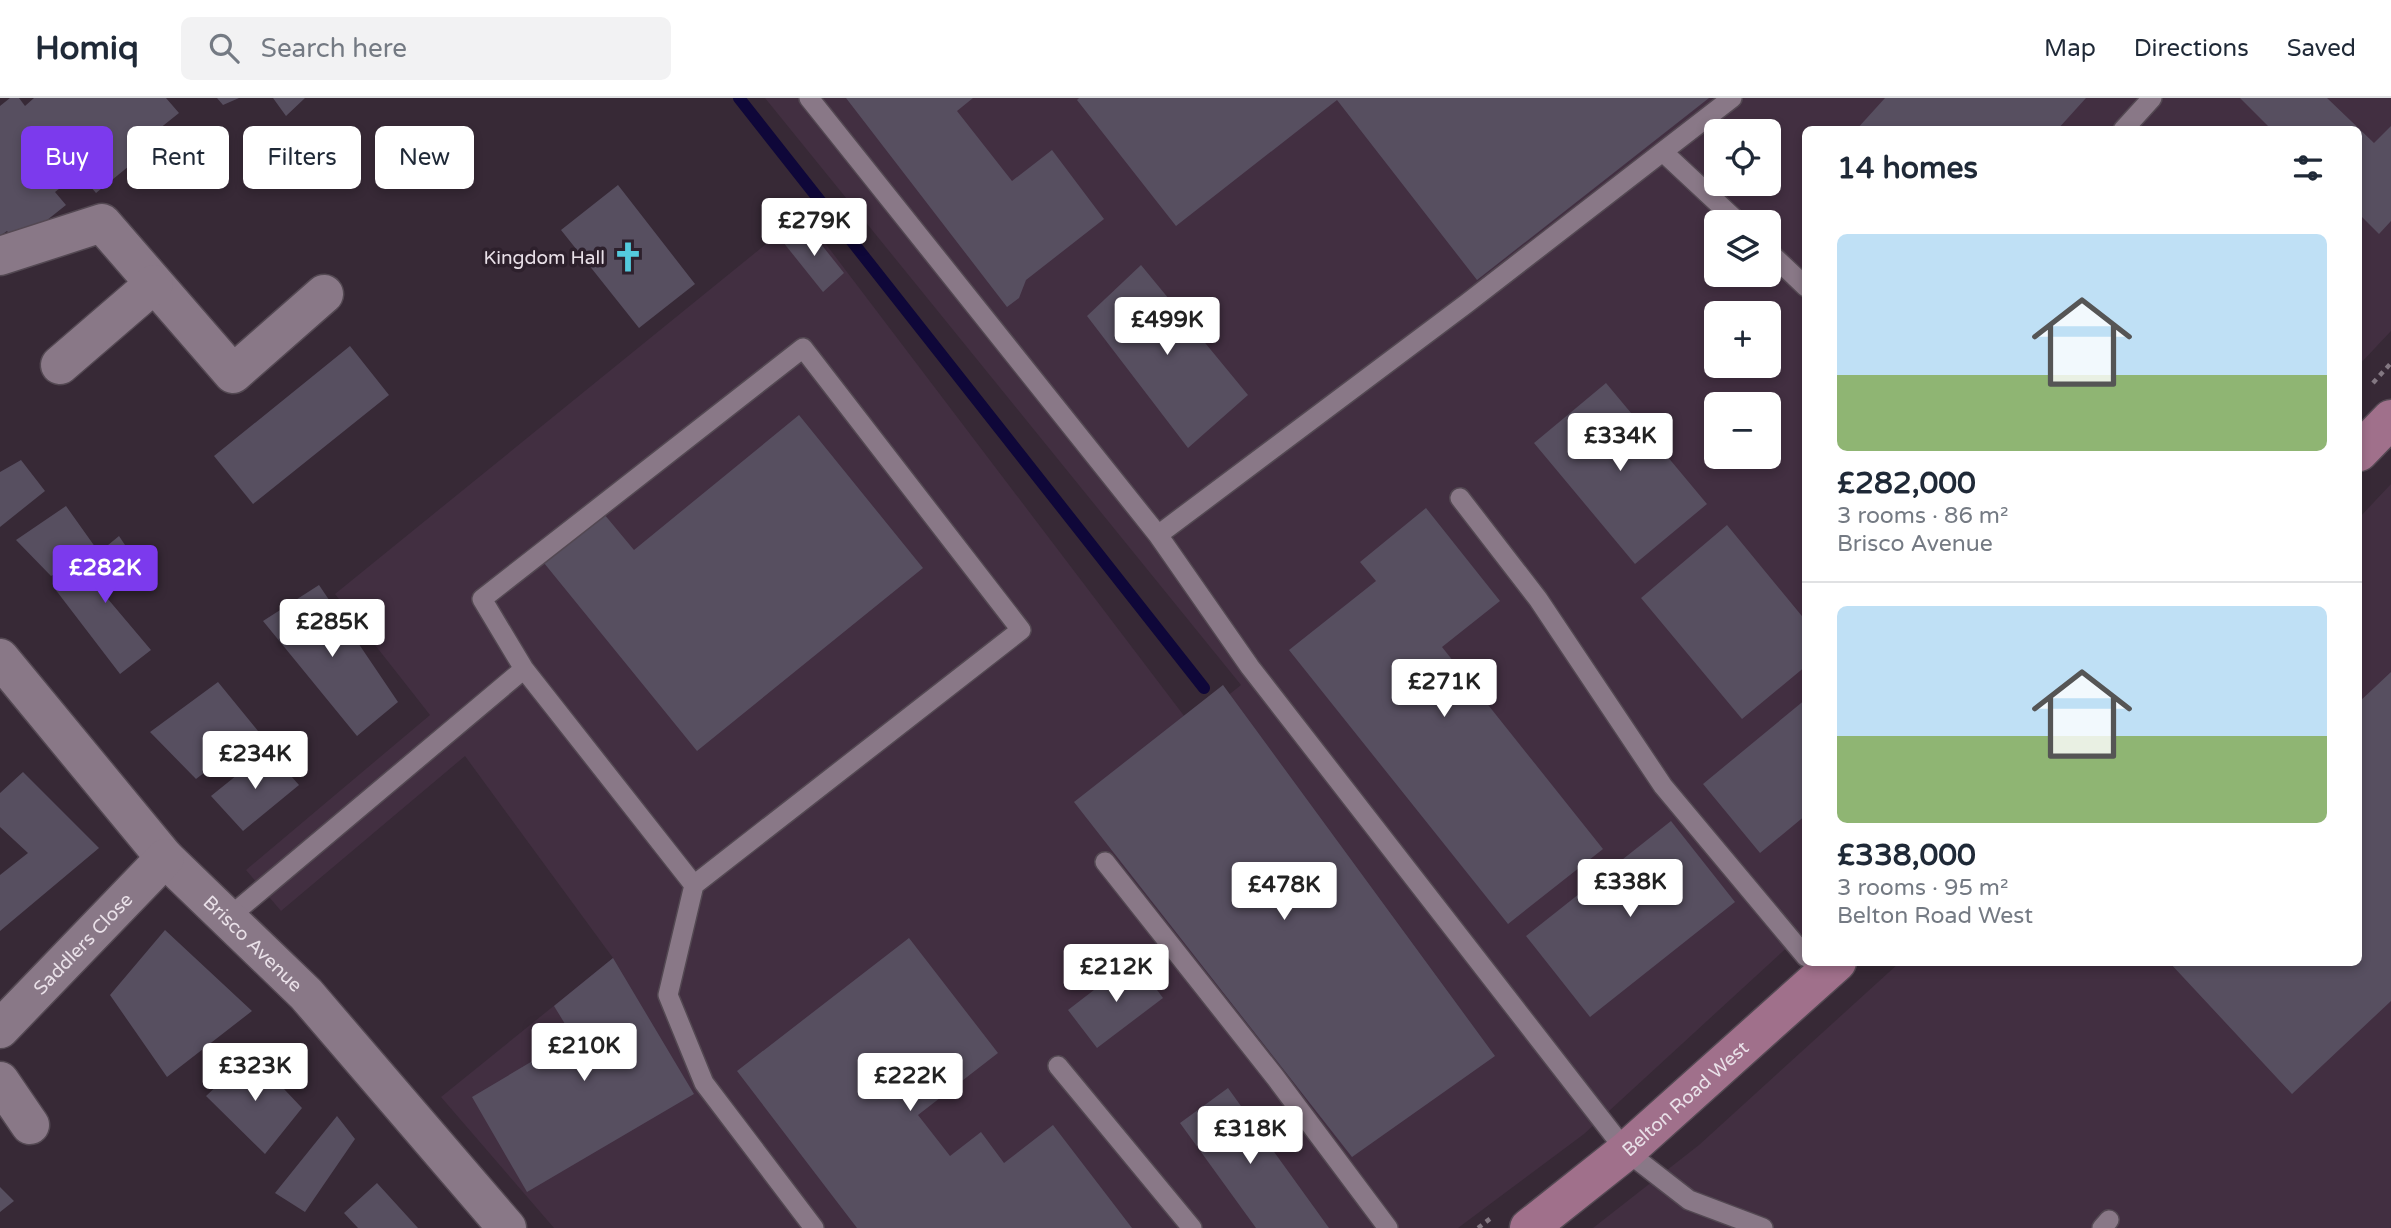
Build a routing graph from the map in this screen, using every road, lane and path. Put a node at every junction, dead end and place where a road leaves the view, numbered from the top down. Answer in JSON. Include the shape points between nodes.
{"nodes":[{"id":1,"x":810,"y":98,"type":"edge"},
{"id":2,"x":1732,"y":98,"type":"edge"},
{"id":3,"x":2152,"y":98,"type":"edge"},
{"id":4,"x":2127,"y":126,"type":"edge"},
{"id":5,"x":1663,"y":152,"type":"junction"},
{"id":6,"x":1725,"y":210,"type":"edge"},
{"id":7,"x":0,"y":256,"type":"edge"},
{"id":8,"x":1781,"y":263,"type":"edge"},
{"id":9,"x":1802,"y":283,"type":"edge"},
{"id":10,"x":154,"y":284,"type":"junction"},
{"id":11,"x":324,"y":294,"type":"dead end"},
{"id":12,"x":60,"y":365,"type":"dead end"},
{"id":13,"x":2391,"y":419,"type":"edge"},
{"id":14,"x":2362,"y":449,"type":"edge"},
{"id":15,"x":1460,"y":498,"type":"dead end"},
{"id":16,"x":1158,"y":535,"type":"junction"},
{"id":17,"x":0,"y":657,"type":"edge"},
{"id":18,"x":524,"y":669,"type":"junction"},
{"id":19,"x":165,"y":859,"type":"junction"},
{"id":20,"x":1105,"y":862,"type":"dead end"},
{"id":21,"x":694,"y":885,"type":"junction"},
{"id":22,"x":228,"y":918,"type":"junction"},
{"id":23,"x":1802,"y":945,"type":"edge"},
{"id":24,"x":1817,"y":966,"type":"edge"},
{"id":25,"x":0,"y":1029,"type":"edge"},
{"id":26,"x":1058,"y":1066,"type":"dead end"},
{"id":27,"x":0,"y":1080,"type":"edge"},
{"id":28,"x":30,"y":1125,"type":"dead end"},
{"id":29,"x":1626,"y":1151,"type":"junction"},
{"id":30,"x":507,"y":1228,"type":"edge"},
{"id":31,"x":814,"y":1228,"type":"edge"},
{"id":32,"x":1192,"y":1228,"type":"edge"},
{"id":33,"x":1388,"y":1228,"type":"edge"},
{"id":34,"x":1528,"y":1228,"type":"edge"},
{"id":35,"x":1763,"y":1228,"type":"edge"}],
"edges":[{"from":1,"to":16,"type":"lane"},
{"from":2,"to":5,"type":"lane"},
{"from":3,"to":4,"type":"lane"},
{"from":5,"to":6,"type":"lane"},
{"from":5,"to":16,"type":"lane"},
{"from":7,"to":10,"type":"street","via":[[102,223]]},
{"from":8,"to":9,"type":"lane"},
{"from":10,"to":11,"type":"street","via":[[233,374]]},
{"from":10,"to":12,"type":"street"},
{"from":13,"to":14,"type":"street"},
{"from":15,"to":23,"type":"lane","via":[[1538,599],[1663,786]]},
{"from":16,"to":29,"type":"lane","via":[[1250,667]]},
{"from":17,"to":19,"type":"street","name":"Brisco Avenue"},
{"from":18,"to":21,"type":"lane"},
{"from":18,"to":21,"type":"lane","via":[[482,598],[803,348],[1021,630]]},
{"from":18,"to":22,"type":"lane"},
{"from":19,"to":22,"type":"street","name":"Brisco Avenue"},
{"from":19,"to":25,"type":"street","name":"Saddlers Close"},
{"from":20,"to":33,"type":"lane","via":[[1275,1076]]},
{"from":21,"to":31,"type":"lane","via":[[668,995],[704,1083]]},
{"from":22,"to":30,"type":"street","name":"Brisco Avenue","via":[[306,994]]},
{"from":24,"to":29,"type":"street","name":"Belton Road West"},
{"from":26,"to":32,"type":"lane"},
{"from":27,"to":28,"type":"street"},
{"from":29,"to":34,"type":"street","name":"Belton Road West"},
{"from":29,"to":35,"type":"lane","via":[[1689,1200]]}]}
